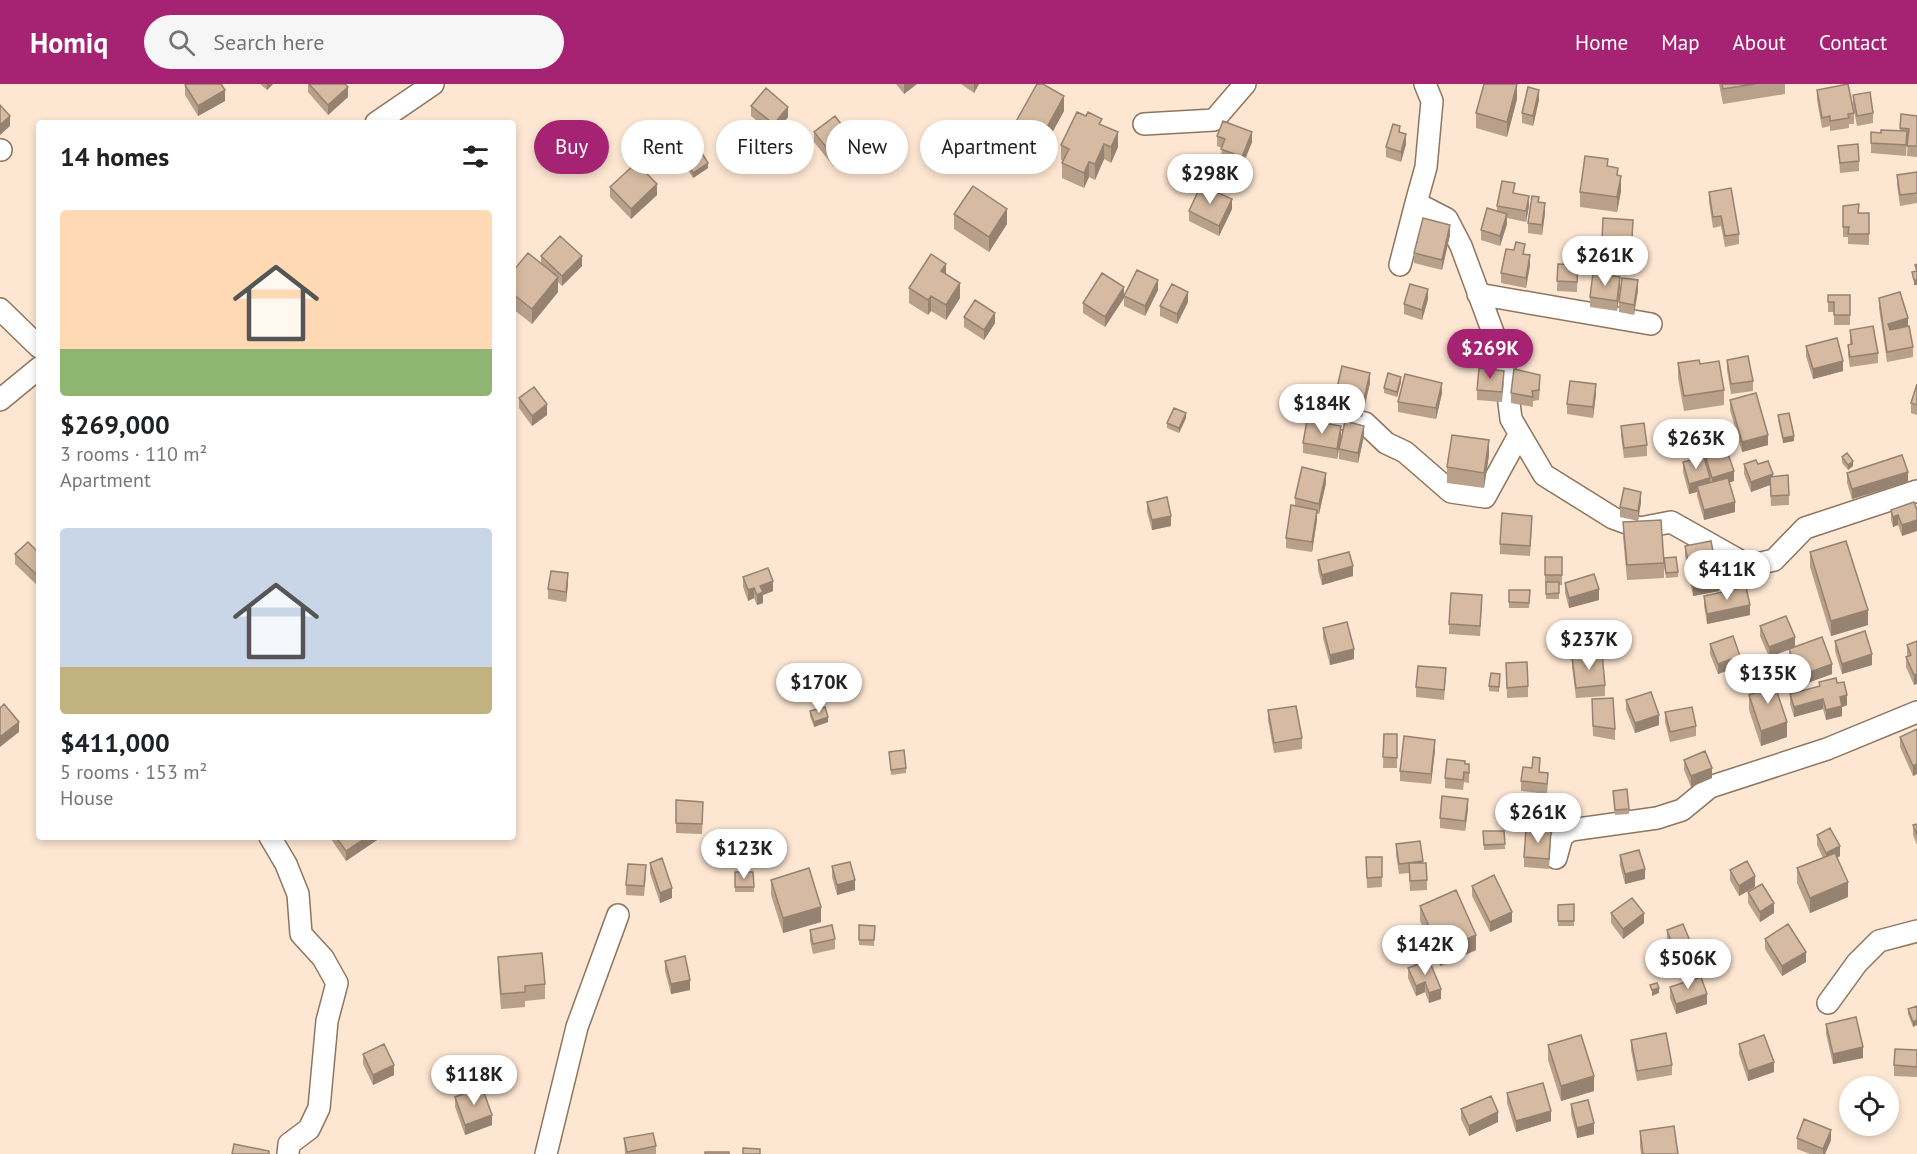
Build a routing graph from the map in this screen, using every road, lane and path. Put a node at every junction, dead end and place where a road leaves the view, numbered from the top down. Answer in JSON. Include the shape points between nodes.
{"nodes":[{"id":1,"x":433,"y":84,"type":"edge"},
{"id":2,"x":1245,"y":84,"type":"edge"},
{"id":3,"x":1425,"y":84,"type":"edge"},
{"id":4,"x":380,"y":120,"type":"edge"},
{"id":5,"x":1144,"y":124,"type":"dead end"},
{"id":6,"x":1416,"y":203,"type":"junction"},
{"id":7,"x":1400,"y":265,"type":"dead end"},
{"id":8,"x":1478,"y":294,"type":"junction"},
{"id":9,"x":0,"y":309,"type":"edge"},
{"id":10,"x":1651,"y":324,"type":"dead end"},
{"id":11,"x":36,"y":344,"type":"edge"},
{"id":12,"x":36,"y":370,"type":"edge"},
{"id":13,"x":0,"y":400,"type":"edge"},
{"id":14,"x":1330,"y":416,"type":"dead end"},
{"id":15,"x":1519,"y":435,"type":"junction"},
{"id":16,"x":1917,"y":491,"type":"edge"},
{"id":17,"x":1917,"y":712,"type":"edge"},
{"id":18,"x":272,"y":840,"type":"edge"},
{"id":19,"x":1556,"y":858,"type":"dead end"},
{"id":20,"x":618,"y":915,"type":"dead end"},
{"id":21,"x":1917,"y":931,"type":"edge"},
{"id":22,"x":1828,"y":1003,"type":"dead end"},
{"id":23,"x":288,"y":1154,"type":"edge"},
{"id":24,"x":546,"y":1154,"type":"edge"}],
"edges":[{"from":1,"to":4,"type":"street"},
{"from":2,"to":5,"type":"street","via":[[1214,120]]},
{"from":3,"to":6,"type":"street","via":[[1432,101],[1426,167]]},
{"from":6,"to":7,"type":"street"},
{"from":6,"to":8,"type":"street","via":[[1446,219],[1461,246]]},
{"from":8,"to":10,"type":"street"},
{"from":8,"to":15,"type":"street","via":[[1504,362],[1511,418]]},
{"from":9,"to":11,"type":"street"},
{"from":12,"to":13,"type":"street"},
{"from":14,"to":15,"type":"street","via":[[1365,423],[1451,492],[1485,497]]},
{"from":15,"to":16,"type":"street","via":[[1544,475],[1613,518],[1640,528],[1671,522],[1749,566],[1774,560],[1805,528]]},
{"from":17,"to":19,"type":"street","via":[[1827,749],[1710,787],[1682,810],[1657,818],[1571,830],[1562,836]]},
{"from":18,"to":23,"type":"street","via":[[298,894],[301,934],[323,958],[337,983],[327,1021],[319,1108],[309,1129],[289,1144]]},
{"from":20,"to":24,"type":"street","via":[[577,1026]]},
{"from":21,"to":22,"type":"street","via":[[1880,941],[1857,963]]}]}
